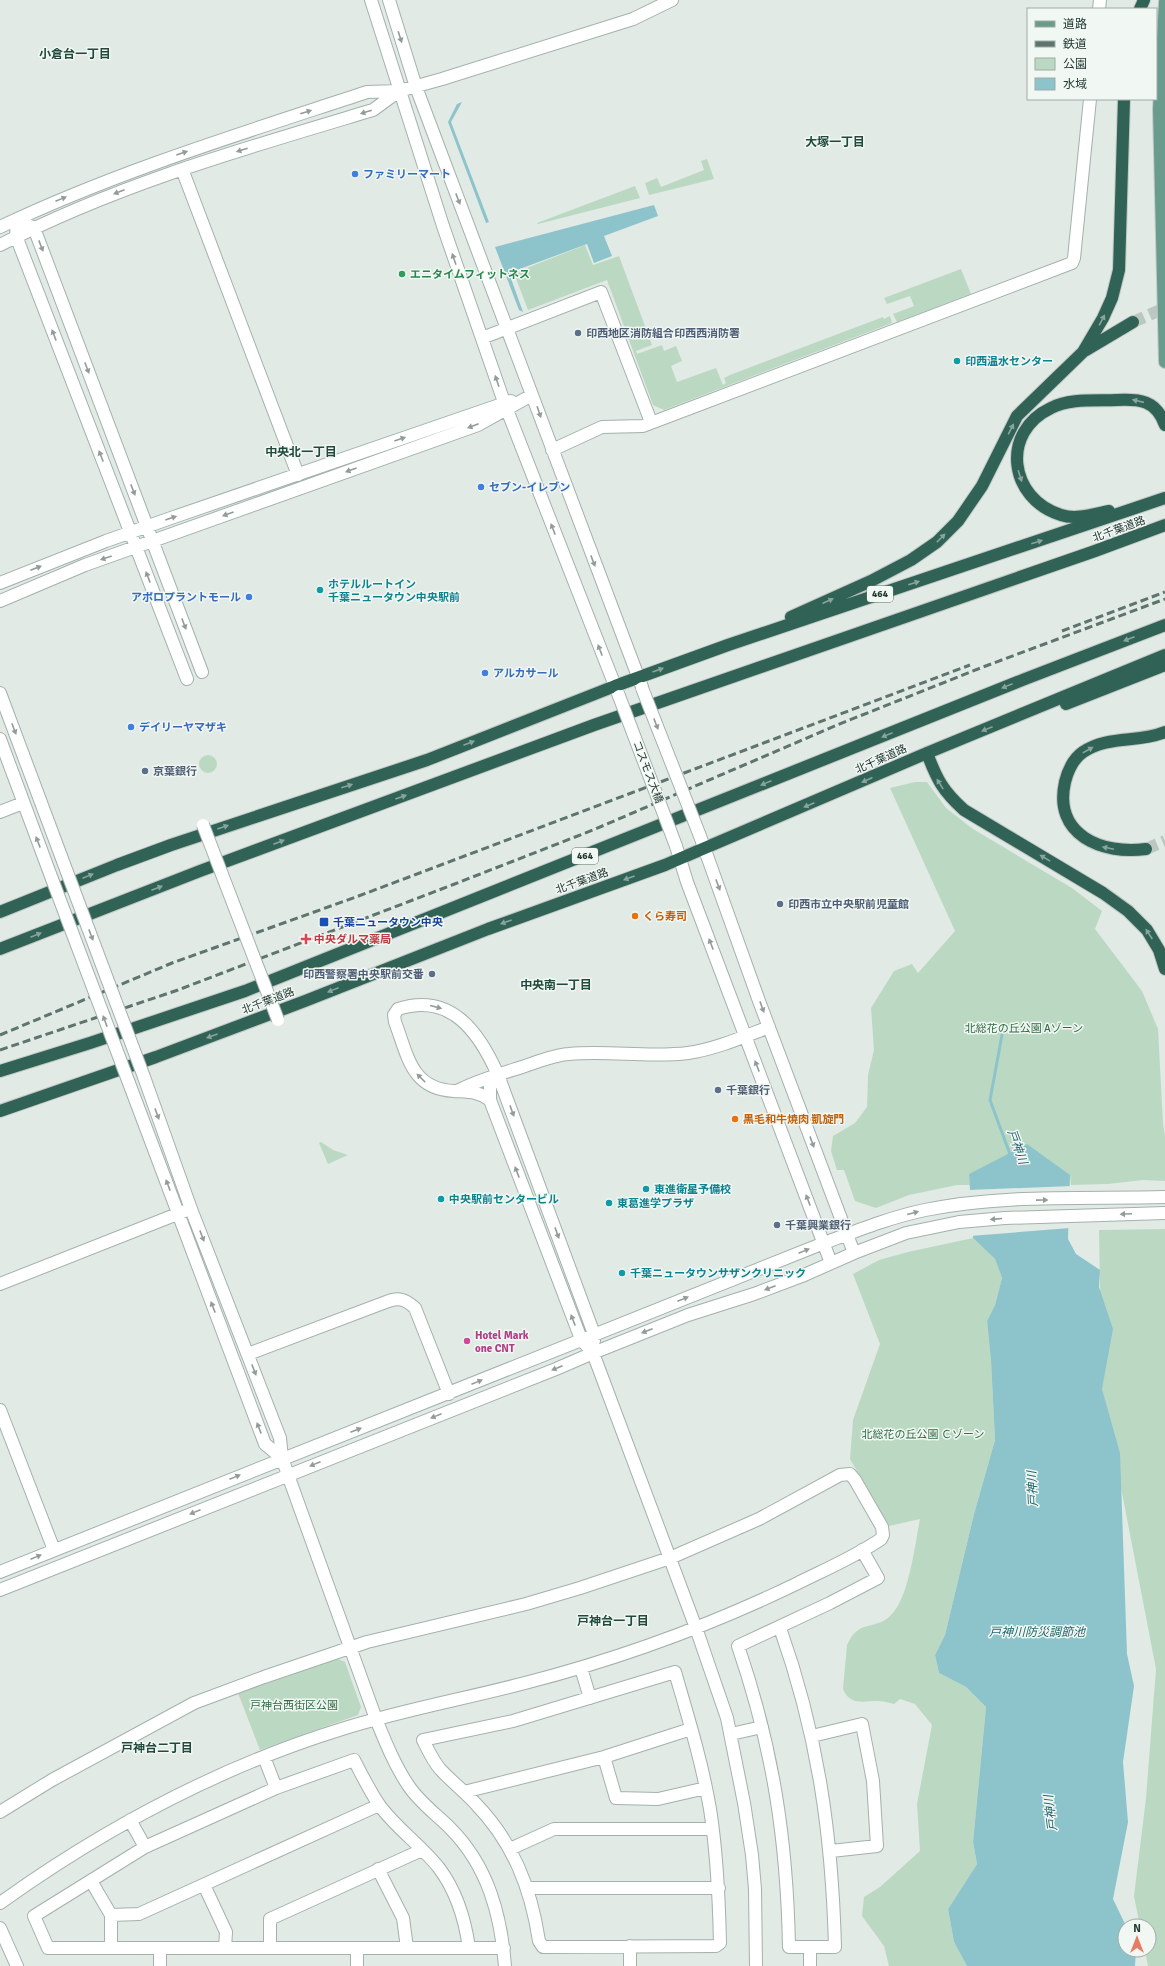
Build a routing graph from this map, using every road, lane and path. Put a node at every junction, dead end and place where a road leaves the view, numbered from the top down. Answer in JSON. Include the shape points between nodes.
{"nodes":[{"id":1,"x":371,"y":0,"type":"edge"},
{"id":2,"x":389,"y":0,"type":"edge"},
{"id":3,"x":672,"y":0,"type":"edge"},
{"id":4,"x":1165,"y":2,"type":"edge"},
{"id":5,"x":416,"y":87,"type":"junction"},
{"id":6,"x":399,"y":92,"type":"junction"},
{"id":7,"x":1090,"y":100,"type":"edge"},
{"id":8,"x":1124,"y":100,"type":"edge"},
{"id":9,"x":182,"y":169,"type":"junction"},
{"id":10,"x":17,"y":219,"type":"junction"},
{"id":11,"x":0,"y":227,"type":"edge"},
{"id":12,"x":34,"y":228,"type":"junction"},
{"id":13,"x":16,"y":236,"type":"junction"},
{"id":14,"x":0,"y":244,"type":"edge"},
{"id":15,"x":1133,"y":322,"type":"tunnel mouth"},
{"id":16,"x":507,"y":328,"type":"junction"},
{"id":17,"x":482,"y":338,"type":"junction"},
{"id":18,"x":1083,"y":352,"type":"junction"},
{"id":19,"x":1165,"y":362,"type":"edge"},
{"id":20,"x":532,"y":395,"type":"junction"},
{"id":21,"x":506,"y":406,"type":"junction"},
{"id":22,"x":652,"y":422,"type":"junction"},
{"id":23,"x":1165,"y":425,"type":"edge"},
{"id":24,"x":552,"y":450,"type":"junction"},
{"id":25,"x":298,"y":475,"type":"junction"},
{"id":26,"x":1165,"y":492,"type":"edge"},
{"id":27,"x":1165,"y":498,"type":"edge"},
{"id":28,"x":1165,"y":525,"type":"edge"},
{"id":29,"x":147,"y":526,"type":"junction"},
{"id":30,"x":130,"y":532,"type":"junction"},
{"id":31,"x":153,"y":541,"type":"junction"},
{"id":32,"x":136,"y":547,"type":"junction"},
{"id":33,"x":0,"y":583,"type":"edge"},
{"id":34,"x":0,"y":601,"type":"edge"},
{"id":35,"x":1165,"y":625,"type":"edge"},
{"id":36,"x":728,"y":645,"type":"junction"},
{"id":37,"x":1165,"y":655,"type":"edge"},
{"id":38,"x":1165,"y":665,"type":"edge"},
{"id":39,"x":202,"y":672,"type":"dead end"},
{"id":40,"x":187,"y":679,"type":"dead end"},
{"id":41,"x":640,"y":683,"type":"junction"},
{"id":42,"x":617,"y":691,"type":"junction"},
{"id":43,"x":0,"y":693,"type":"edge"},
{"id":44,"x":1008,"y":721,"type":"junction"},
{"id":45,"x":1165,"y":732,"type":"edge"},
{"id":46,"x":0,"y":739,"type":"edge"},
{"id":47,"x":927,"y":753,"type":"junction"},
{"id":48,"x":23,"y":803,"type":"junction"},
{"id":49,"x":0,"y":812,"type":"edge"},
{"id":50,"x":203,"y":825,"type":"dead end"},
{"id":51,"x":705,"y":848,"type":"junction"},
{"id":52,"x":1146,"y":848,"type":"tunnel mouth"},
{"id":53,"x":679,"y":859,"type":"junction"},
{"id":54,"x":0,"y":912,"type":"edge"},
{"id":55,"x":0,"y":950,"type":"edge"},
{"id":56,"x":1165,"y":969,"type":"edge"},
{"id":57,"x":278,"y":1020,"type":"dead end"},
{"id":58,"x":769,"y":1027,"type":"junction"},
{"id":59,"x":746,"y":1036,"type":"junction"},
{"id":60,"x":0,"y":1071,"type":"edge"},
{"id":61,"x":498,"y":1075,"type":"junction"},
{"id":62,"x":456,"y":1091,"type":"junction"},
{"id":63,"x":490,"y":1100,"type":"junction"},
{"id":64,"x":0,"y":1111,"type":"edge"},
{"id":65,"x":1165,"y":1197,"type":"edge"},
{"id":66,"x":192,"y":1209,"type":"junction"},
{"id":67,"x":1165,"y":1213,"type":"edge"},
{"id":68,"x":178,"y":1214,"type":"junction"},
{"id":69,"x":846,"y":1234,"type":"junction"},
{"id":70,"x":824,"y":1243,"type":"junction"},
{"id":71,"x":854,"y":1253,"type":"junction"},
{"id":72,"x":831,"y":1263,"type":"junction"},
{"id":73,"x":0,"y":1284,"type":"edge"},
{"id":74,"x":594,"y":1334,"type":"junction"},
{"id":75,"x":581,"y":1339,"type":"junction"},
{"id":76,"x":593,"y":1353,"type":"junction"},
{"id":77,"x":248,"y":1354,"type":"junction"},
{"id":78,"x":449,"y":1394,"type":"junction"},
{"id":79,"x":0,"y":1410,"type":"edge"},
{"id":80,"x":282,"y":1458,"type":"junction"},
{"id":81,"x":288,"y":1475,"type":"junction"},
{"id":82,"x":54,"y":1550,"type":"junction"},
{"id":83,"x":862,"y":1550,"type":"junction"},
{"id":84,"x":670,"y":1558,"type":"junction"},
{"id":85,"x":0,"y":1572,"type":"edge"},
{"id":86,"x":0,"y":1590,"type":"edge"},
{"id":87,"x":696,"y":1628,"type":"junction"},
{"id":88,"x":780,"y":1628,"type":"junction"},
{"id":89,"x":349,"y":1648,"type":"junction"},
{"id":90,"x":581,"y":1668,"type":"junction"},
{"id":91,"x":590,"y":1698,"type":"junction"},
{"id":92,"x":376,"y":1719,"type":"junction"},
{"id":93,"x":762,"y":1727,"type":"junction"},
{"id":94,"x":692,"y":1729,"type":"junction"},
{"id":95,"x":730,"y":1734,"type":"junction"},
{"id":96,"x":812,"y":1736,"type":"junction"},
{"id":97,"x":264,"y":1757,"type":"junction"},
{"id":98,"x":604,"y":1757,"type":"junction"},
{"id":99,"x":276,"y":1788,"type":"junction"},
{"id":100,"x":706,"y":1788,"type":"junction"},
{"id":101,"x":464,"y":1792,"type":"junction"},
{"id":102,"x":379,"y":1805,"type":"junction"},
{"id":103,"x":0,"y":1812,"type":"edge"},
{"id":104,"x":130,"y":1820,"type":"junction"},
{"id":105,"x":712,"y":1829,"type":"junction"},
{"id":106,"x":145,"y":1847,"type":"junction"},
{"id":107,"x":510,"y":1849,"type":"junction"},
{"id":108,"x":422,"y":1850,"type":"junction"},
{"id":109,"x":831,"y":1851,"type":"junction"},
{"id":110,"x":378,"y":1869,"type":"junction"},
{"id":111,"x":91,"y":1881,"type":"junction"},
{"id":112,"x":204,"y":1885,"type":"junction"},
{"id":113,"x":527,"y":1888,"type":"junction"},
{"id":114,"x":719,"y":1888,"type":"junction"},
{"id":115,"x":0,"y":1903,"type":"edge"},
{"id":116,"x":111,"y":1915,"type":"junction"},
{"id":117,"x":0,"y":1928,"type":"edge"},
{"id":118,"x":630,"y":1946,"type":"junction"},
{"id":119,"x":810,"y":1947,"type":"junction"},
{"id":120,"x":110,"y":1948,"type":"junction"},
{"id":121,"x":160,"y":1948,"type":"junction"},
{"id":122,"x":225,"y":1948,"type":"junction"},
{"id":123,"x":270,"y":1948,"type":"junction"},
{"id":124,"x":357,"y":1948,"type":"junction"},
{"id":125,"x":407,"y":1948,"type":"junction"},
{"id":126,"x":469,"y":1948,"type":"junction"},
{"id":127,"x":504,"y":1948,"type":"junction"},
{"id":128,"x":17,"y":1966,"type":"edge"},
{"id":129,"x":160,"y":1966,"type":"edge"},
{"id":130,"x":357,"y":1966,"type":"edge"},
{"id":131,"x":505,"y":1966,"type":"edge"},
{"id":132,"x":630,"y":1966,"type":"edge"},
{"id":133,"x":756,"y":1966,"type":"edge"},
{"id":134,"x":810,"y":1966,"type":"edge"}],
"edges":[{"from":1,"to":6,"type":"street","name":"コスモス大橋"},
{"from":2,"to":5,"type":"street","one_way":true},
{"from":3,"to":5,"type":"street","via":[[632,19]]},
{"from":4,"to":19,"type":"main road","via":[[1159,110]]},
{"from":5,"to":6,"type":"street"},
{"from":5,"to":16,"type":"street","one_way":true},
{"from":6,"to":9,"type":"street","one_way":true,"via":[[373,110]]},
{"from":10,"to":6,"type":"street","one_way":true,"via":[[103,182],[179,154],[367,92]]},
{"from":17,"to":6,"type":"street","name":"コスモス大橋","one_way":true},
{"from":7,"to":22,"type":"street","via":[[1072,263]]},
{"from":18,"to":8,"type":"highway","one_way":true,"via":[[1112,298],[1119,270]]},
{"from":9,"to":12,"type":"street","one_way":true},
{"from":9,"to":25,"type":"street"},
{"from":10,"to":11,"type":"street"},
{"from":10,"to":12,"type":"street"},
{"from":10,"to":13,"type":"street"},
{"from":12,"to":13,"type":"street"},
{"from":12,"to":29,"type":"street","one_way":true},
{"from":13,"to":14,"type":"street"},
{"from":30,"to":13,"type":"street","one_way":true},
{"from":15,"to":18,"type":"highway"},
{"from":16,"to":17,"type":"street"},
{"from":16,"to":20,"type":"street"},
{"from":16,"to":22,"type":"street","via":[[601,292]]},
{"from":21,"to":17,"type":"street","name":"コスモス大橋","one_way":true},
{"from":36,"to":18,"type":"highway","one_way":true,"via":[[871,581],[938,542],[958,521],[982,486],[1017,416]]},
{"from":20,"to":21,"type":"street"},
{"from":20,"to":24,"type":"street","one_way":true},
{"from":25,"to":21,"type":"street","one_way":true},
{"from":21,"to":31,"type":"street","one_way":true,"via":[[478,425]]},
{"from":42,"to":21,"type":"street","name":"コスモス大橋","one_way":true},
{"from":22,"to":24,"type":"street","via":[[634,427],[602,427]]},
{"from":23,"to":26,"type":"highway","one_way":true,"via":[[1162,416],[1153,406],[1137,399],[1074,402],[1052,407],[1035,417],[1023,434],[1018,446],[1017,462],[1028,495],[1041,507],[1062,516],[1114,510]]},
{"from":24,"to":41,"type":"street","one_way":true},
{"from":29,"to":25,"type":"street","one_way":true},
{"from":36,"to":27,"type":"highway","name":"北千葉道路","number":"464","one_way":true},
{"from":55,"to":28,"type":"highway","name":"北千葉道路","one_way":true,"via":[[200,871],[586,728],[1095,552]]},
{"from":29,"to":30,"type":"street"},
{"from":29,"to":31,"type":"street"},
{"from":30,"to":32,"type":"street"},
{"from":33,"to":30,"type":"street","one_way":true},
{"from":31,"to":32,"type":"street"},
{"from":31,"to":39,"type":"street","one_way":true},
{"from":32,"to":34,"type":"street","one_way":true,"via":[[84,565]]},
{"from":40,"to":32,"type":"street","one_way":true},
{"from":35,"to":60,"type":"highway","name":"北千葉道路","number":"464","one_way":true,"via":[[245,991]]},
{"from":41,"to":36,"type":"highway","name":"北千葉道路","number":"464","one_way":true},
{"from":37,"to":44,"type":"highway","name":"北千葉道路"},
{"from":38,"to":44,"type":"highway","via":[[1029,718]]},
{"from":41,"to":42,"type":"highway","name":"北千葉道路","number":"464"},
{"from":41,"to":51,"type":"street","one_way":true,"bridge":true},
{"from":42,"to":53,"type":"street","name":"コスモス大橋","bridge":true},
{"from":54,"to":42,"type":"highway","name":"北千葉道路","number":"464","one_way":true,"via":[[177,843],[427,760]]},
{"from":43,"to":66,"type":"street","one_way":true,"bridge":true},
{"from":44,"to":47,"type":"highway","name":"北千葉道路","one_way":true},
{"from":52,"to":45,"type":"highway","one_way":true,"via":[[1110,849],[1096,845],[1083,837],[1067,816],[1063,790],[1073,761],[1084,752],[1099,744],[1153,737]]},
{"from":46,"to":48,"type":"street"},
{"from":47,"to":51,"type":"highway","name":"北千葉道路","one_way":true},
{"from":56,"to":47,"type":"highway","one_way":true,"via":[[1147,930],[1128,910],[964,810],[949,797],[938,782]]},
{"from":48,"to":49,"type":"street"},
{"from":68,"to":48,"type":"street","one_way":true,"bridge":true},
{"from":50,"to":57,"type":"street","bridge":true},
{"from":51,"to":53,"type":"highway","name":"北千葉道路"},
{"from":51,"to":58,"type":"street","one_way":true},
{"from":59,"to":53,"type":"street","name":"コスモス大橋","one_way":true},
{"from":53,"to":64,"type":"highway","name":"北千葉道路","one_way":true,"via":[[488,928],[156,1058]]},
{"from":58,"to":59,"type":"street"},
{"from":58,"to":69,"type":"street","one_way":true},
{"from":59,"to":61,"type":"street","via":[[689,1053],[568,1054]]},
{"from":70,"to":59,"type":"street","name":"コスモス大橋","one_way":true},
{"from":61,"to":62,"type":"street"},
{"from":62,"to":61,"type":"street","one_way":true,"via":[[442,1091],[430,1087],[414,1071],[394,1022],[398,1008],[411,1004],[425,1004],[443,1008],[457,1016],[478,1035]]},
{"from":61,"to":63,"type":"street","via":[[490,1086]]},
{"from":61,"to":74,"type":"street","one_way":true},
{"from":62,"to":63,"type":"street","via":[[470,1092]]},
{"from":75,"to":63,"type":"street","one_way":true},
{"from":69,"to":65,"type":"street","one_way":true,"via":[[924,1210],[958,1204],[1004,1200]]},
{"from":66,"to":68,"type":"street"},
{"from":66,"to":77,"type":"street","one_way":true},
{"from":67,"to":71,"type":"street","one_way":true,"via":[[1005,1218],[960,1222],[924,1228],[883,1240]]},
{"from":68,"to":73,"type":"street"},
{"from":80,"to":68,"type":"street","one_way":true,"via":[[265,1444]]},
{"from":69,"to":70,"type":"street"},
{"from":69,"to":71,"type":"street"},
{"from":70,"to":72,"type":"street","name":"コスモス大橋"},
{"from":74,"to":70,"type":"street","one_way":true},
{"from":71,"to":72,"type":"street"},
{"from":72,"to":76,"type":"street","one_way":true},
{"from":74,"to":75,"type":"street"},
{"from":74,"to":76,"type":"street"},
{"from":75,"to":76,"type":"street"},
{"from":78,"to":75,"type":"street","one_way":true},
{"from":76,"to":81,"type":"street","one_way":true},
{"from":76,"to":84,"type":"street"},
{"from":77,"to":78,"type":"street","via":[[386,1302],[404,1299],[415,1308]]},
{"from":77,"to":80,"type":"street","one_way":true,"via":[[280,1438]]},
{"from":80,"to":78,"type":"street","one_way":true},
{"from":79,"to":82,"type":"street"},
{"from":80,"to":81,"type":"street"},
{"from":82,"to":80,"type":"street","one_way":true},
{"from":81,"to":86,"type":"street","one_way":true},
{"from":81,"to":89,"type":"street"},
{"from":85,"to":82,"type":"street","one_way":true},
{"from":83,"to":84,"type":"street","via":[[881,1539],[882,1527],[855,1480],[850,1474],[844,1474],[759,1519]]},
{"from":83,"to":87,"type":"street","via":[[759,1602]]},
{"from":83,"to":88,"type":"street","via":[[878,1578]]},
{"from":84,"to":87,"type":"street"},
{"from":84,"to":89,"type":"street","via":[[526,1604]]},
{"from":87,"to":90,"type":"street"},
{"from":87,"to":95,"type":"street","via":[[721,1699]]},
{"from":88,"to":93,"type":"street","via":[[738,1646]]},
{"from":88,"to":96,"type":"street","via":[[796,1674]]},
{"from":89,"to":92,"type":"street"},
{"from":89,"to":103,"type":"street","via":[[194,1703],[52,1780]]},
{"from":90,"to":91,"type":"street"},
{"from":90,"to":92,"type":"street"},
{"from":91,"to":94,"type":"street","via":[[675,1672]]},
{"from":91,"to":101,"type":"street","via":[[513,1721],[423,1740],[439,1768]]},
{"from":92,"to":97,"type":"street"},
{"from":92,"to":127,"type":"street","via":[[391,1756],[407,1784],[451,1829],[473,1857],[496,1906]]},
{"from":93,"to":95,"type":"street"},
{"from":93,"to":119,"type":"street","via":[[781,1817],[787,1876],[789,1947]]},
{"from":94,"to":98,"type":"street"},
{"from":94,"to":100,"type":"street"},
{"from":95,"to":133,"type":"street","via":[[752,1855]]},
{"from":96,"to":109,"type":"street"},
{"from":96,"to":109,"type":"street","via":[[862,1724],[873,1781],[877,1846]]},
{"from":97,"to":99,"type":"street"},
{"from":97,"to":104,"type":"street","via":[[208,1781]]},
{"from":98,"to":100,"type":"street","via":[[616,1798],[658,1799]]},
{"from":98,"to":101,"type":"street"},
{"from":99,"to":102,"type":"street","via":[[354,1760]]},
{"from":99,"to":106,"type":"street"},
{"from":100,"to":105,"type":"street"},
{"from":101,"to":107,"type":"street","via":[[488,1818]]},
{"from":102,"to":108,"type":"street","via":[[397,1827]]},
{"from":102,"to":112,"type":"street"},
{"from":104,"to":106,"type":"street"},
{"from":104,"to":115,"type":"street","via":[[29,1882]]},
{"from":105,"to":107,"type":"street","via":[[554,1829]]},
{"from":105,"to":114,"type":"street"},
{"from":106,"to":111,"type":"street"},
{"from":107,"to":113,"type":"street"},
{"from":108,"to":110,"type":"street"},
{"from":108,"to":126,"type":"street","via":[[439,1868],[456,1895],[466,1921]]},
{"from":109,"to":119,"type":"street","via":[[835,1947]]},
{"from":110,"to":123,"type":"street","via":[[270,1919]]},
{"from":110,"to":125,"type":"street","via":[[403,1918]]},
{"from":111,"to":116,"type":"street"},
{"from":111,"to":120,"type":"street","via":[[34,1916],[48,1948]]},
{"from":112,"to":116,"type":"street","via":[[139,1914]]},
{"from":112,"to":122,"type":"street","via":[[226,1932]]},
{"from":113,"to":114,"type":"street"},
{"from":113,"to":118,"type":"street","via":[[542,1947]]},
{"from":114,"to":118,"type":"street","via":[[720,1943],[716,1946]]},
{"from":116,"to":120,"type":"street"},
{"from":117,"to":128,"type":"street"},
{"from":118,"to":132,"type":"street"},
{"from":119,"to":134,"type":"street"},
{"from":120,"to":121,"type":"street"},
{"from":121,"to":122,"type":"street"},
{"from":121,"to":129,"type":"street"},
{"from":122,"to":123,"type":"street"},
{"from":123,"to":124,"type":"street"},
{"from":124,"to":125,"type":"street"},
{"from":124,"to":130,"type":"street"},
{"from":125,"to":126,"type":"street"},
{"from":126,"to":127,"type":"street"},
{"from":127,"to":131,"type":"street"}]}
